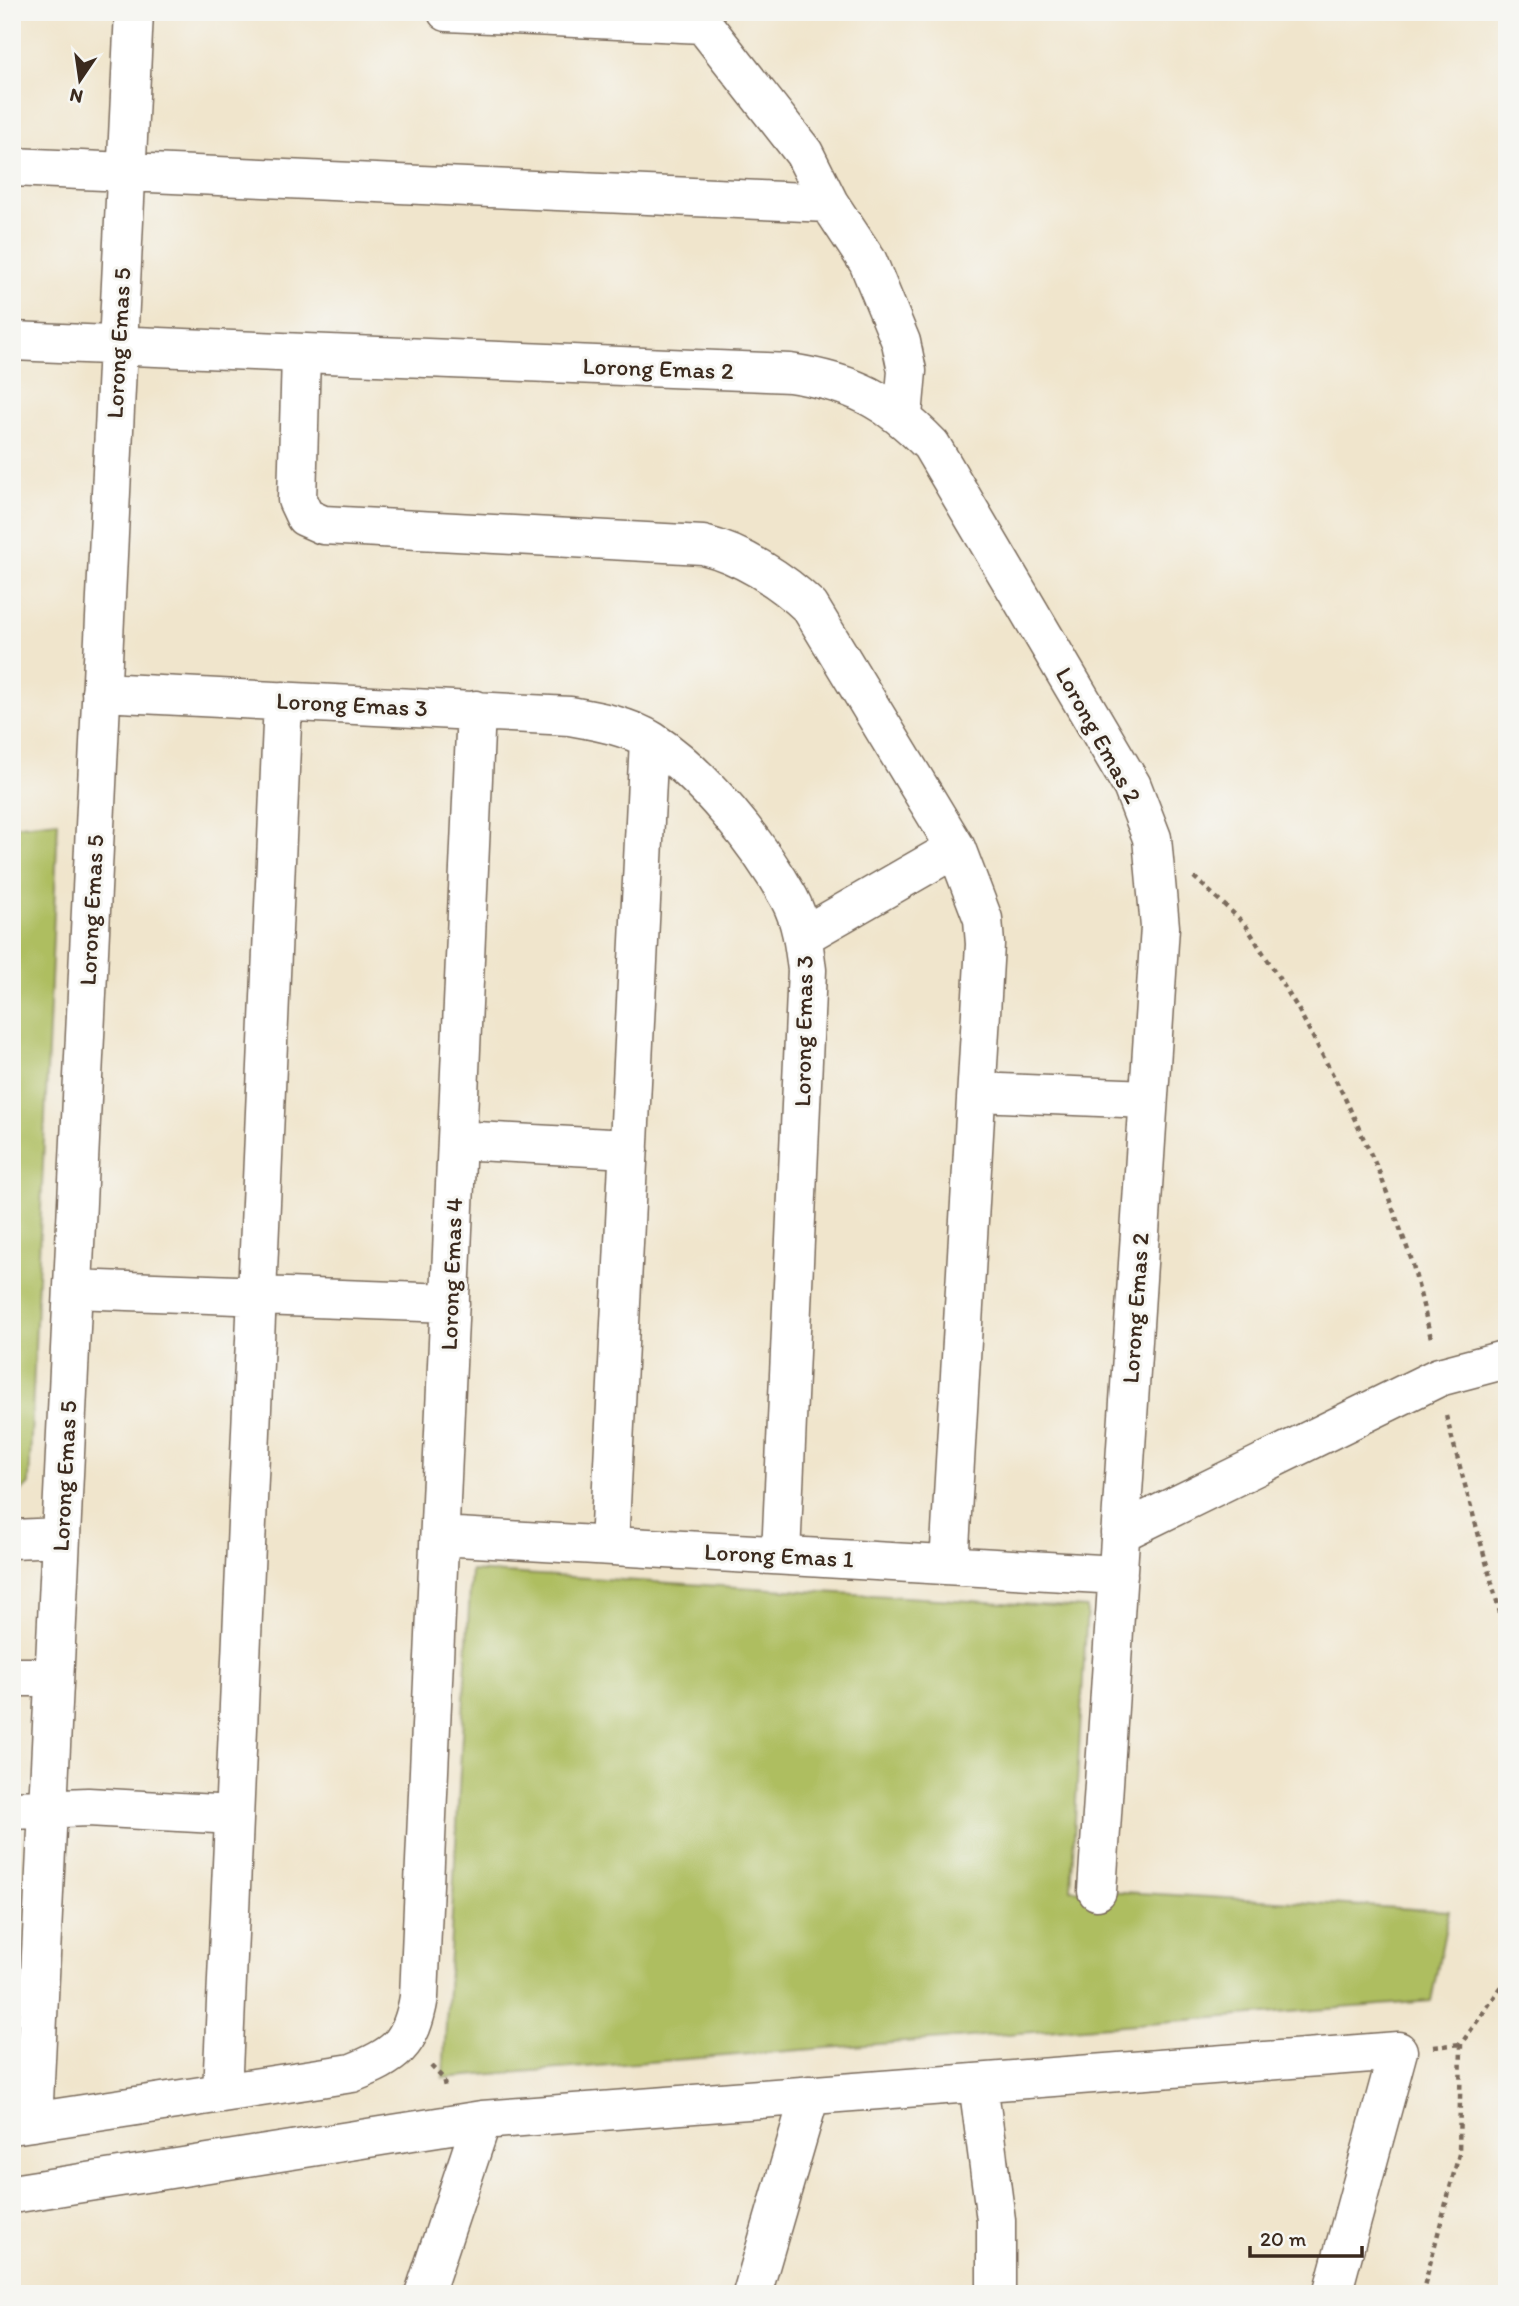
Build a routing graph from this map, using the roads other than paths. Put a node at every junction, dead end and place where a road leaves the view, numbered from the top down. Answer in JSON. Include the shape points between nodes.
{"nodes":[{"id":1,"x":134,"y":12,"type":"edge"},
{"id":2,"x":447,"y":12,"type":"edge"},
{"id":3,"x":12,"y":167,"type":"edge"},
{"id":4,"x":126,"y":172,"type":"junction"},
{"id":5,"x":829,"y":203,"type":"junction"},
{"id":6,"x":12,"y":341,"type":"edge"},
{"id":7,"x":117,"y":346,"type":"junction"},
{"id":8,"x":301,"y":354,"type":"junction"},
{"id":9,"x":903,"y":416,"type":"junction"},
{"id":10,"x":101,"y":692,"type":"junction"},
{"id":11,"x":284,"y":701,"type":"junction"},
{"id":12,"x":476,"y":710,"type":"junction"},
{"id":13,"x":649,"y":740,"type":"junction"},
{"id":14,"x":956,"y":848,"type":"junction"},
{"id":15,"x":803,"y":936,"type":"junction"},
{"id":16,"x":977,"y":1091,"type":"junction"},
{"id":17,"x":1148,"y":1099,"type":"junction"},
{"id":18,"x":457,"y":1140,"type":"junction"},
{"id":19,"x":629,"y":1149,"type":"junction"},
{"id":20,"x":73,"y":1289,"type":"junction"},
{"id":21,"x":257,"y":1296,"type":"junction"},
{"id":22,"x":450,"y":1303,"type":"junction"},
{"id":23,"x":1507,"y":1359,"type":"edge"},
{"id":24,"x":1120,"y":1533,"type":"junction"},
{"id":25,"x":440,"y":1536,"type":"junction"},
{"id":26,"x":61,"y":1537,"type":"junction"},
{"id":27,"x":12,"y":1539,"type":"edge"},
{"id":28,"x":609,"y":1545,"type":"junction"},
{"id":29,"x":781,"y":1555,"type":"junction"},
{"id":30,"x":949,"y":1565,"type":"junction"},
{"id":31,"x":1118,"y":1575,"type":"junction"},
{"id":32,"x":12,"y":1677,"type":"edge"},
{"id":33,"x":54,"y":1677,"type":"junction"},
{"id":34,"x":30,"y":1808,"type":"edge"},
{"id":35,"x":234,"y":1815,"type":"junction"},
{"id":36,"x":1097,"y":1891,"type":"dead end"},
{"id":37,"x":27,"y":1939,"type":"edge"},
{"id":38,"x":24,"y":2066,"type":"edge"},
{"id":39,"x":978,"y":2083,"type":"junction"},
{"id":40,"x":222,"y":2093,"type":"junction"},
{"id":41,"x":810,"y":2095,"type":"junction"},
{"id":42,"x":468,"y":2122,"type":"junction"},
{"id":43,"x":23,"y":2124,"type":"edge"},
{"id":44,"x":12,"y":2193,"type":"edge"},
{"id":45,"x":424,"y":2294,"type":"edge"},
{"id":46,"x":751,"y":2294,"type":"edge"},
{"id":47,"x":996,"y":2294,"type":"edge"},
{"id":48,"x":1332,"y":2294,"type":"edge"}],
"edges":[{"from":1,"to":4,"type":"street","name":"Lorong Emas 5"},
{"from":2,"to":5,"type":"street","via":[[703,24],[804,153]]},
{"from":3,"to":4,"type":"street"},
{"from":4,"to":5,"type":"street"},
{"from":4,"to":7,"type":"street","name":"Lorong Emas 5"},
{"from":5,"to":9,"type":"street","via":[[868,262],[901,342],[907,371]]},
{"from":6,"to":7,"type":"street","name":"Lorong Emas 2"},
{"from":7,"to":8,"type":"street","name":"Lorong Emas 2"},
{"from":7,"to":10,"type":"street","name":"Lorong Emas 5"},
{"from":8,"to":9,"type":"street","name":"Lorong Emas 2","via":[[790,373],[832,379],[868,393]]},
{"from":8,"to":14,"type":"street","via":[[297,500],[305,517],[323,525],[720,549],[784,584],[810,607]]},
{"from":9,"to":17,"type":"street","name":"Lorong Emas 2","via":[[931,445],[1132,786],[1152,838],[1160,926]]},
{"from":10,"to":11,"type":"street","name":"Lorong Emas 3"},
{"from":10,"to":20,"type":"street","name":"Lorong Emas 5"},
{"from":11,"to":12,"type":"street","name":"Lorong Emas 3"},
{"from":11,"to":21,"type":"street"},
{"from":12,"to":13,"type":"street","name":"Lorong Emas 3","via":[[570,716],[609,723]]},
{"from":12,"to":18,"type":"street","name":"Lorong Emas 4"},
{"from":13,"to":15,"type":"street","name":"Lorong Emas 3","via":[[679,761],[741,829],[789,899]]},
{"from":13,"to":19,"type":"street"},
{"from":14,"to":15,"type":"street"},
{"from":14,"to":16,"type":"street","via":[[980,909],[985,944]]},
{"from":15,"to":29,"type":"street","name":"Lorong Emas 3","via":[[808,1008]]},
{"from":16,"to":17,"type":"street"},
{"from":16,"to":30,"type":"street"},
{"from":17,"to":24,"type":"street","name":"Lorong Emas 2"},
{"from":18,"to":19,"type":"street"},
{"from":18,"to":22,"type":"street","name":"Lorong Emas 4"},
{"from":19,"to":28,"type":"street"},
{"from":20,"to":21,"type":"street"},
{"from":20,"to":26,"type":"street","name":"Lorong Emas 5"},
{"from":21,"to":22,"type":"street"},
{"from":21,"to":35,"type":"street"},
{"from":22,"to":25,"type":"street","name":"Lorong Emas 4"},
{"from":23,"to":24,"type":"street","via":[[1439,1377]]},
{"from":24,"to":31,"type":"street","name":"Lorong Emas 2"},
{"from":25,"to":28,"type":"street","name":"Lorong Emas 1"},
{"from":25,"to":40,"type":"street","name":"Lorong Emas 4","via":[[415,2019],[406,2040],[386,2060],[352,2073]]},
{"from":26,"to":27,"type":"street"},
{"from":26,"to":33,"type":"street","name":"Lorong Emas 5"},
{"from":28,"to":29,"type":"street","name":"Lorong Emas 1"},
{"from":29,"to":30,"type":"street","name":"Lorong Emas 1"},
{"from":30,"to":31,"type":"street","name":"Lorong Emas 1"},
{"from":31,"to":36,"type":"street","name":"Lorong Emas 2"},
{"from":32,"to":33,"type":"street"},
{"from":33,"to":34,"type":"street","name":"Lorong Emas 5"},
{"from":34,"to":35,"type":"street"},
{"from":34,"to":37,"type":"street","name":"Lorong Emas 5"},
{"from":35,"to":40,"type":"street"},
{"from":37,"to":38,"type":"street","name":"Lorong Emas 5"},
{"from":38,"to":43,"type":"street","name":"Lorong Emas 5"},
{"from":39,"to":41,"type":"street"},
{"from":39,"to":47,"type":"street","via":[[996,2220]]},
{"from":39,"to":48,"type":"street","via":[[1398,2051]]},
{"from":40,"to":43,"type":"street"},
{"from":41,"to":42,"type":"street"},
{"from":41,"to":46,"type":"street"},
{"from":42,"to":44,"type":"street"},
{"from":42,"to":45,"type":"street"}]}
